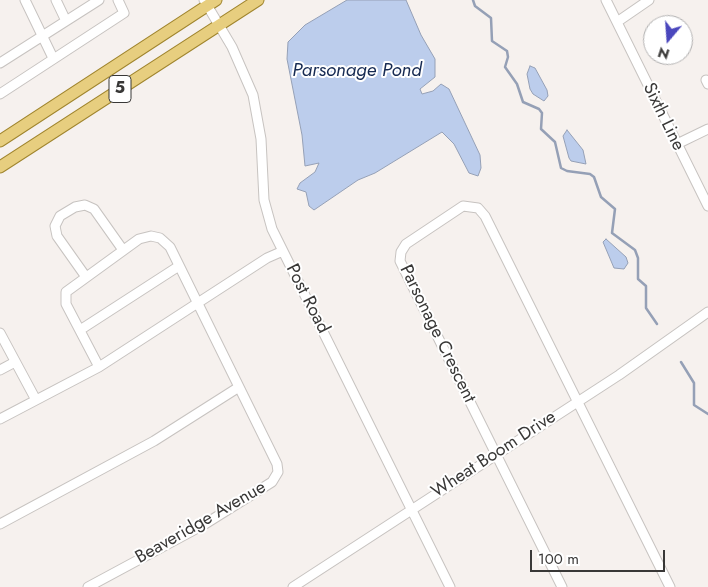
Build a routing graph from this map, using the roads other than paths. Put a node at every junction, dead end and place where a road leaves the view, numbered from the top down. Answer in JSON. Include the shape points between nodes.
{"nodes":[{"id":1,"x":25,"y":0,"type":"edge"},
{"id":2,"x":56,"y":0,"type":"edge"},
{"id":3,"x":99,"y":0,"type":"edge"},
{"id":4,"x":118,"y":0,"type":"edge"},
{"id":5,"x":258,"y":0,"type":"edge"},
{"id":6,"x":606,"y":0,"type":"edge"},
{"id":7,"x":649,"y":0,"type":"edge"},
{"id":8,"x":209,"y":2,"type":"edge"},
{"id":9,"x":66,"y":22,"type":"junction"},
{"id":10,"x":617,"y":22,"type":"junction"},
{"id":11,"x":219,"y":26,"type":"junction"},
{"id":12,"x":42,"y":37,"type":"junction"},
{"id":13,"x":53,"y":58,"type":"junction"},
{"id":14,"x":0,"y":63,"type":"edge"},
{"id":15,"x":0,"y":94,"type":"edge"},
{"id":16,"x":708,"y":129,"type":"edge"},
{"id":17,"x":0,"y":141,"type":"edge"},
{"id":18,"x":677,"y":144,"type":"junction"},
{"id":19,"x":0,"y":167,"type":"edge"},
{"id":20,"x":708,"y":206,"type":"edge"},
{"id":21,"x":123,"y":250,"type":"junction"},
{"id":22,"x":282,"y":251,"type":"junction"},
{"id":23,"x":179,"y":266,"type":"junction"},
{"id":24,"x":86,"y":277,"type":"junction"},
{"id":25,"x":197,"y":304,"type":"junction"},
{"id":26,"x":708,"y":313,"type":"edge"},
{"id":27,"x":80,"y":330,"type":"junction"},
{"id":28,"x":0,"y":334,"type":"edge"},
{"id":29,"x":15,"y":362,"type":"junction"},
{"id":30,"x":99,"y":367,"type":"junction"},
{"id":31,"x":0,"y":370,"type":"edge"},
{"id":32,"x":239,"y":387,"type":"junction"},
{"id":33,"x":36,"y":400,"type":"junction"},
{"id":34,"x":578,"y":401,"type":"junction"},
{"id":35,"x":0,"y":419,"type":"edge"},
{"id":36,"x":496,"y":454,"type":"junction"},
{"id":37,"x":412,"y":509,"type":"junction"},
{"id":38,"x":0,"y":524,"type":"edge"},
{"id":39,"x":88,"y":587,"type":"edge"},
{"id":40,"x":294,"y":587,"type":"edge"},
{"id":41,"x":450,"y":587,"type":"edge"},
{"id":42,"x":562,"y":587,"type":"edge"},
{"id":43,"x":670,"y":587,"type":"edge"}],
"edges":[{"from":1,"to":12,"type":"street"},
{"from":2,"to":9,"type":"street"},
{"from":3,"to":9,"type":"street"},
{"from":4,"to":13,"type":"street","via":[[124,13]]},
{"from":5,"to":11,"type":"main road","number":"5"},
{"from":6,"to":10,"type":"street","name":"Sixth Line"},
{"from":7,"to":10,"type":"street"},
{"from":8,"to":11,"type":"street","name":"Post Road"},
{"from":8,"to":17,"type":"main road","number":"5"},
{"from":9,"to":12,"type":"street"},
{"from":10,"to":18,"type":"street","name":"Sixth Line"},
{"from":11,"to":19,"type":"main road","number":"5"},
{"from":11,"to":22,"type":"street","name":"Post Road","via":[[253,95],[261,140],[264,200]]},
{"from":12,"to":13,"type":"street"},
{"from":12,"to":14,"type":"street"},
{"from":13,"to":15,"type":"street"},
{"from":16,"to":18,"type":"street"},
{"from":18,"to":20,"type":"street","name":"Sixth Line"},
{"from":21,"to":23,"type":"street","name":"Beaveridge Avenue","via":[[139,239],[156,236],[167,243]]},
{"from":21,"to":24,"type":"street","name":"Beaveridge Avenue"},
{"from":21,"to":24,"type":"street","via":[[94,209],[85,205],[60,216],[55,226],[57,236]]},
{"from":22,"to":25,"type":"street"},
{"from":22,"to":37,"type":"street","name":"Post Road"},
{"from":23,"to":25,"type":"street","name":"Beaveridge Avenue"},
{"from":23,"to":27,"type":"street"},
{"from":24,"to":27,"type":"street","name":"Beaveridge Avenue","via":[[69,289],[65,296]]},
{"from":25,"to":30,"type":"street"},
{"from":25,"to":32,"type":"street","name":"Beaveridge Avenue"},
{"from":26,"to":34,"type":"street","name":"Wheat Boom Drive"},
{"from":27,"to":30,"type":"street"},
{"from":28,"to":29,"type":"street"},
{"from":29,"to":31,"type":"street"},
{"from":29,"to":33,"type":"street"},
{"from":30,"to":33,"type":"street"},
{"from":32,"to":38,"type":"street","via":[[149,444]]},
{"from":32,"to":39,"type":"street","name":"Beaveridge Avenue","via":[[278,464],[276,477],[206,524]]},
{"from":33,"to":35,"type":"street"},
{"from":34,"to":36,"type":"street","name":"Wheat Boom Drive"},
{"from":34,"to":36,"type":"street","name":"Parsonage Crescent","via":[[485,216],[473,206],[459,208],[406,244],[400,256],[402,268]]},
{"from":34,"to":43,"type":"street"},
{"from":36,"to":37,"type":"street","name":"Wheat Boom Drive"},
{"from":36,"to":42,"type":"street"},
{"from":37,"to":40,"type":"street","name":"Wheat Boom Drive"},
{"from":37,"to":41,"type":"street","name":"Post Road"}]}
